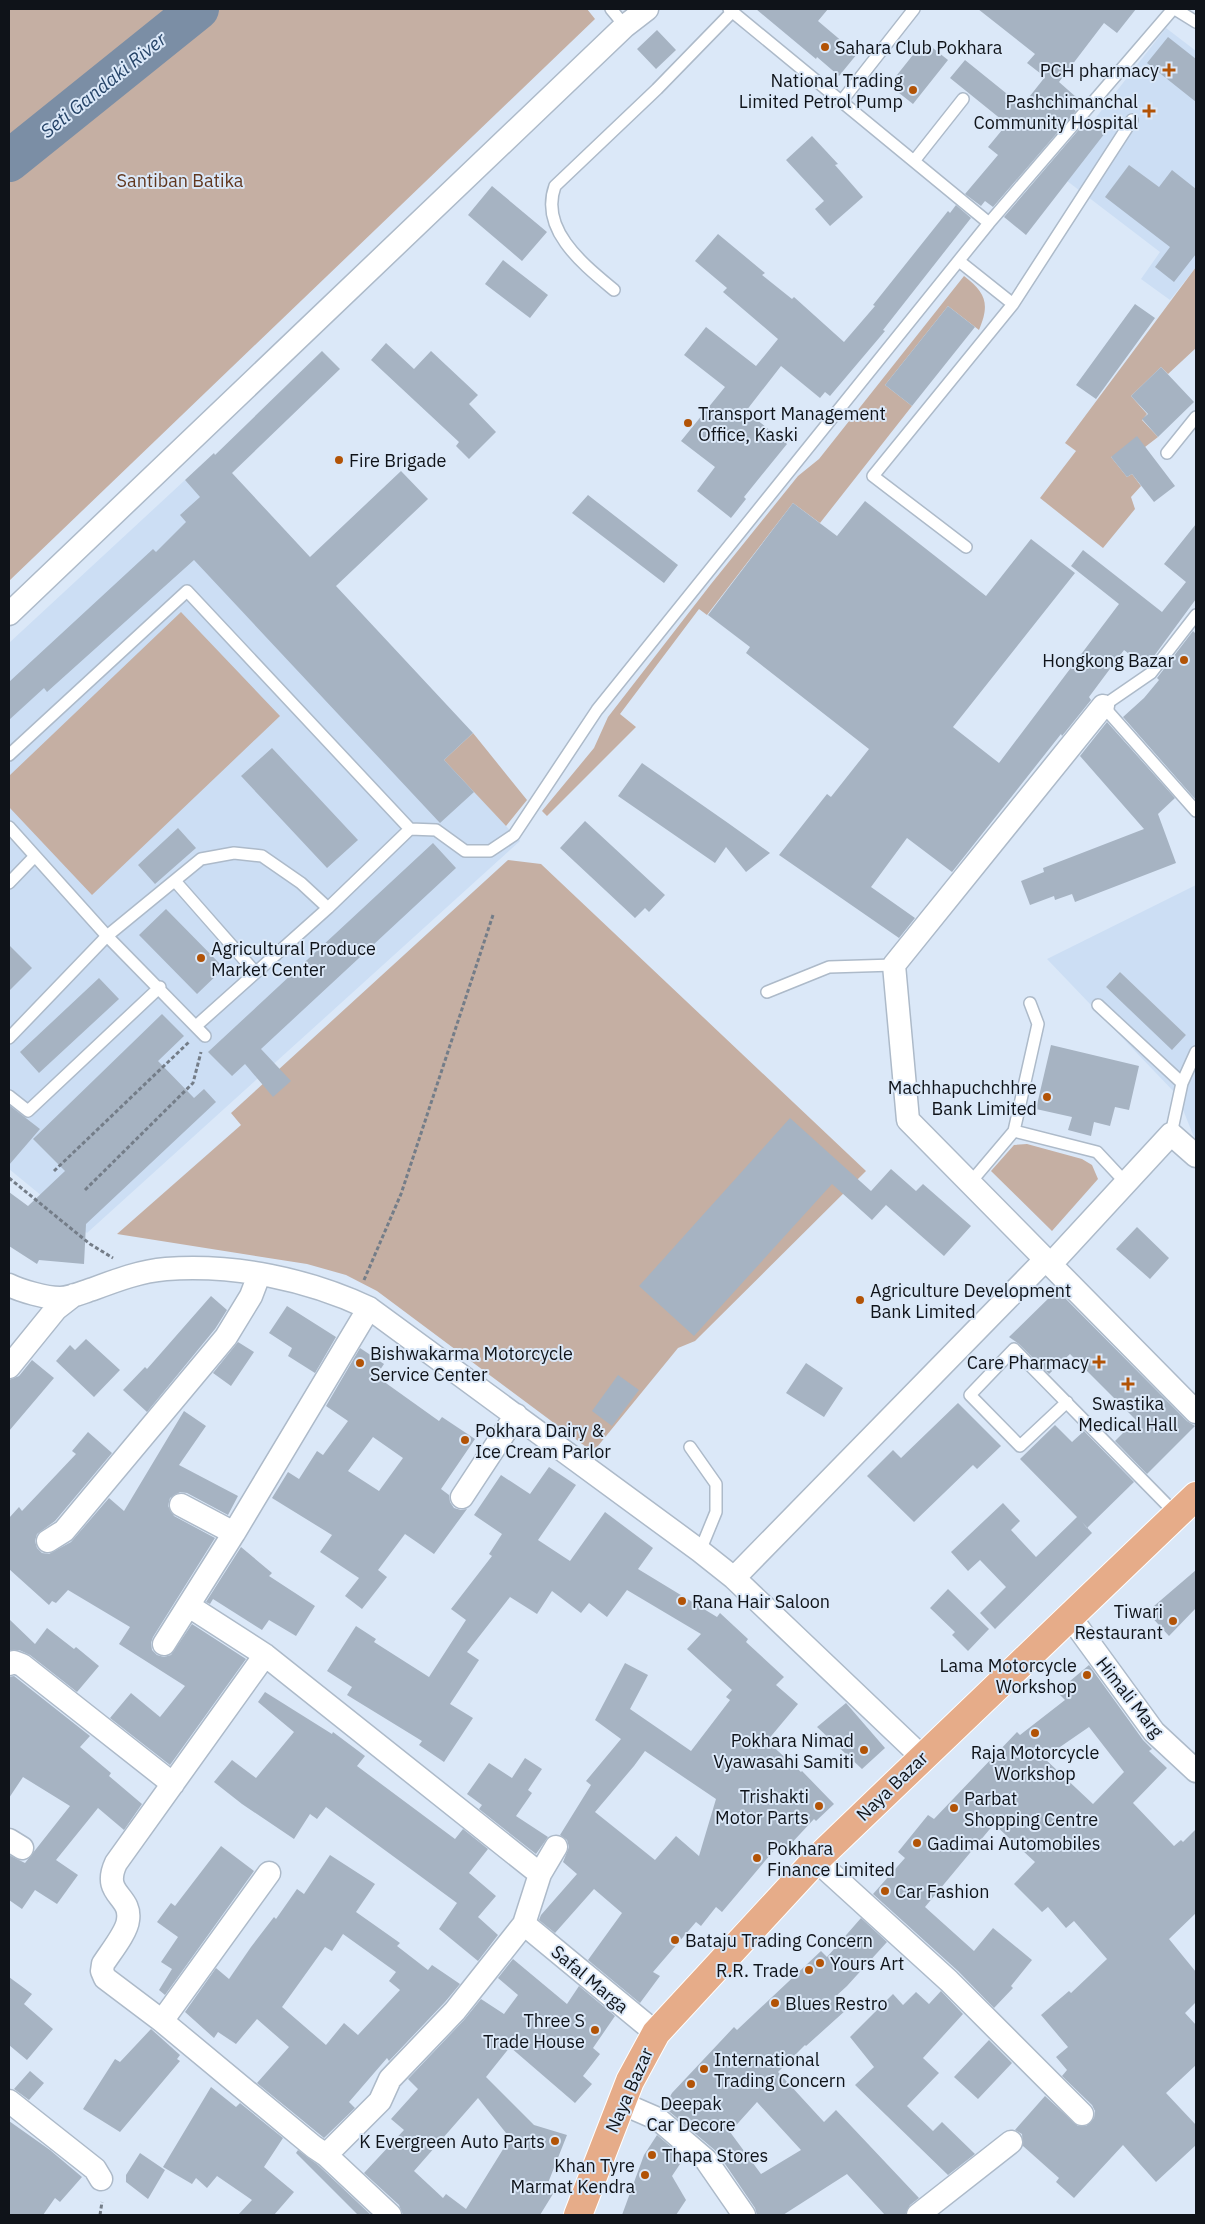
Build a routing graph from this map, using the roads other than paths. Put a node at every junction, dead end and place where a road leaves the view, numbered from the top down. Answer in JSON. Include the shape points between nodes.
{"nodes":[{"id":1,"x":647,"y":9,"type":"edge"},
{"id":2,"x":914,"y":9,"type":"edge"},
{"id":3,"x":1174,"y":9,"type":"edge"},
{"id":4,"x":730,"y":10,"type":"edge"},
{"id":5,"x":618,"y":17,"type":"edge"},
{"id":6,"x":1196,"y":22,"type":"edge"},
{"id":7,"x":963,"y":99,"type":"dead end"},
{"id":8,"x":841,"y":102,"type":"junction"},
{"id":9,"x":1132,"y":120,"type":"dead end"},
{"id":10,"x":914,"y":161,"type":"junction"},
{"id":11,"x":989,"y":223,"type":"junction"},
{"id":12,"x":960,"y":261,"type":"junction"},
{"id":13,"x":614,"y":290,"type":"dead end"},
{"id":14,"x":1012,"y":304,"type":"junction"},
{"id":15,"x":1196,"y":417,"type":"edge"},
{"id":16,"x":1167,"y":453,"type":"dead end"},
{"id":17,"x":966,"y":547,"type":"dead end"},
{"id":18,"x":9,"y":614,"type":"edge"},
{"id":19,"x":1196,"y":615,"type":"edge"},
{"id":20,"x":1103,"y":706,"type":"junction"},
{"id":21,"x":9,"y":755,"type":"edge"},
{"id":22,"x":1196,"y":811,"type":"edge"},
{"id":23,"x":9,"y":827,"type":"edge"},
{"id":24,"x":410,"y":829,"type":"junction"},
{"id":25,"x":35,"y":856,"type":"junction"},
{"id":26,"x":175,"y":881,"type":"junction"},
{"id":27,"x":9,"y":883,"type":"edge"},
{"id":28,"x":328,"y":908,"type":"junction"},
{"id":29,"x":107,"y":936,"type":"junction"},
{"id":30,"x":894,"y":965,"type":"junction"},
{"id":31,"x":255,"y":972,"type":"junction"},
{"id":32,"x":160,"y":987,"type":"junction"},
{"id":33,"x":767,"y":992,"type":"dead end"},
{"id":34,"x":1030,"y":1003,"type":"dead end"},
{"id":35,"x":1098,"y":1005,"type":"dead end"},
{"id":36,"x":9,"y":1038,"type":"edge"},
{"id":37,"x":1196,"y":1052,"type":"edge"},
{"id":38,"x":1182,"y":1084,"type":"junction"},
{"id":39,"x":9,"y":1096,"type":"edge"},
{"id":40,"x":1014,"y":1131,"type":"junction"},
{"id":41,"x":1171,"y":1134,"type":"junction"},
{"id":42,"x":1196,"y":1156,"type":"edge"},
{"id":43,"x":970,"y":1183,"type":"junction"},
{"id":44,"x":1126,"y":1183,"type":"junction"},
{"id":45,"x":1048,"y":1262,"type":"junction"},
{"id":46,"x":259,"y":1275,"type":"junction"},
{"id":47,"x":9,"y":1285,"type":"edge"},
{"id":48,"x":74,"y":1295,"type":"junction"},
{"id":49,"x":362,"y":1305,"type":"junction"},
{"id":50,"x":9,"y":1367,"type":"edge"},
{"id":51,"x":1067,"y":1402,"type":"junction"},
{"id":52,"x":1196,"y":1412,"type":"edge"},
{"id":53,"x":516,"y":1415,"type":"junction"},
{"id":54,"x":690,"y":1447,"type":"dead end"},
{"id":55,"x":1196,"y":1496,"type":"edge"},
{"id":56,"x":462,"y":1497,"type":"dead end"},
{"id":57,"x":181,"y":1505,"type":"dead end"},
{"id":58,"x":1177,"y":1514,"type":"junction"},
{"id":59,"x":234,"y":1533,"type":"junction"},
{"id":60,"x":48,"y":1541,"type":"dead end"},
{"id":61,"x":700,"y":1551,"type":"junction"},
{"id":62,"x":734,"y":1578,"type":"junction"},
{"id":63,"x":189,"y":1606,"type":"junction"},
{"id":64,"x":1071,"y":1618,"type":"junction"},
{"id":65,"x":164,"y":1644,"type":"dead end"},
{"id":66,"x":265,"y":1656,"type":"junction"},
{"id":67,"x":9,"y":1664,"type":"edge"},
{"id":68,"x":922,"y":1757,"type":"junction"},
{"id":69,"x":1196,"y":1771,"type":"edge"},
{"id":70,"x":173,"y":1784,"type":"junction"},
{"id":71,"x":556,"y":1847,"type":"dead end"},
{"id":72,"x":816,"y":1860,"type":"junction"},
{"id":73,"x":269,"y":1873,"type":"dead end"},
{"id":74,"x":540,"y":1874,"type":"junction"},
{"id":75,"x":524,"y":1924,"type":"junction"},
{"id":76,"x":162,"y":2021,"type":"junction"},
{"id":77,"x":656,"y":2033,"type":"junction"},
{"id":78,"x":9,"y":2101,"type":"edge"},
{"id":79,"x":621,"y":2103,"type":"junction"},
{"id":80,"x":1082,"y":2114,"type":"dead end"},
{"id":81,"x":1011,"y":2142,"type":"dead end"},
{"id":82,"x":326,"y":2156,"type":"junction"},
{"id":83,"x":101,"y":2179,"type":"dead end"},
{"id":84,"x":390,"y":2215,"type":"edge"},
{"id":85,"x":578,"y":2215,"type":"edge"},
{"id":86,"x":744,"y":2215,"type":"edge"},
{"id":87,"x":918,"y":2215,"type":"edge"}],
"edges":[{"from":1,"to":5,"type":"street"},
{"from":2,"to":8,"type":"lane"},
{"from":3,"to":6,"type":"lane"},
{"from":3,"to":11,"type":"lane"},
{"from":4,"to":8,"type":"lane"},
{"from":4,"to":13,"type":"lane","via":[[657,89],[555,186],[551,213],[560,233],[583,264]]},
{"from":5,"to":18,"type":"street"},
{"from":7,"to":10,"type":"lane"},
{"from":8,"to":10,"type":"lane"},
{"from":9,"to":14,"type":"lane"},
{"from":10,"to":11,"type":"lane"},
{"from":11,"to":12,"type":"lane"},
{"from":12,"to":14,"type":"lane"},
{"from":12,"to":24,"type":"lane","via":[[597,710],[514,835],[490,851],[465,851],[436,830]]},
{"from":14,"to":17,"type":"lane","via":[[873,476]]},
{"from":15,"to":16,"type":"lane"},
{"from":19,"to":20,"type":"lane","via":[[1151,673]]},
{"from":20,"to":22,"type":"lane"},
{"from":20,"to":30,"type":"street"},
{"from":21,"to":24,"type":"lane","via":[[187,591]]},
{"from":23,"to":25,"type":"lane"},
{"from":24,"to":28,"type":"lane"},
{"from":25,"to":27,"type":"lane"},
{"from":25,"to":29,"type":"lane"},
{"from":26,"to":28,"type":"lane","via":[[201,859],[234,853],[262,856]]},
{"from":26,"to":29,"type":"lane"},
{"from":26,"to":31,"type":"lane"},
{"from":28,"to":31,"type":"lane"},
{"from":29,"to":32,"type":"lane"},
{"from":29,"to":36,"type":"lane"},
{"from":30,"to":33,"type":"lane","via":[[829,967]]},
{"from":30,"to":43,"type":"street","via":[[908,1120]]},
{"from":31,"to":32,"type":"lane","via":[[201,1031]]},
{"from":32,"to":39,"type":"lane","via":[[28,1111]]},
{"from":34,"to":40,"type":"lane","via":[[1038,1024]]},
{"from":35,"to":38,"type":"lane"},
{"from":37,"to":38,"type":"lane"},
{"from":38,"to":41,"type":"lane"},
{"from":40,"to":43,"type":"lane"},
{"from":40,"to":44,"type":"lane","via":[[1097,1152]]},
{"from":41,"to":42,"type":"street"},
{"from":41,"to":44,"type":"street"},
{"from":43,"to":45,"type":"street"},
{"from":44,"to":45,"type":"street"},
{"from":45,"to":52,"type":"street"},
{"from":45,"to":62,"type":"street"},
{"from":46,"to":48,"type":"street","via":[[206,1269],[165,1269],[130,1276]]},
{"from":46,"to":49,"type":"street","via":[[303,1283]]},
{"from":46,"to":60,"type":"street","via":[[251,1296],[226,1337],[64,1531]]},
{"from":47,"to":48,"type":"street","via":[[60,1298]]},
{"from":48,"to":50,"type":"street","via":[[56,1309]]},
{"from":49,"to":53,"type":"street"},
{"from":49,"to":59,"type":"street"},
{"from":51,"to":51,"type":"lane","via":[[1014,1349],[970,1395],[1020,1446]]},
{"from":51,"to":58,"type":"lane"},
{"from":53,"to":56,"type":"street"},
{"from":53,"to":61,"type":"street"},
{"from":54,"to":61,"type":"lane","via":[[716,1484],[716,1512]]},
{"from":55,"to":58,"type":"main road","name":"Naya Bazar"},
{"from":57,"to":59,"type":"street"},
{"from":58,"to":64,"type":"main road","name":"Naya Bazar"},
{"from":59,"to":63,"type":"street"},
{"from":61,"to":62,"type":"street"},
{"from":62,"to":68,"type":"street"},
{"from":63,"to":65,"type":"street"},
{"from":63,"to":66,"type":"street"},
{"from":64,"to":68,"type":"main road","name":"Naya Bazar"},
{"from":64,"to":69,"type":"street","name":"Himali Marg","via":[[1154,1732]]},
{"from":66,"to":70,"type":"street"},
{"from":66,"to":74,"type":"street"},
{"from":67,"to":70,"type":"street","via":[[22,1665]]},
{"from":68,"to":72,"type":"main road","name":"Naya Bazar"},
{"from":70,"to":76,"type":"street","via":[[112,1873],[111,1884],[127,1907],[128,1919],[102,1971],[105,1978]]},
{"from":71,"to":74,"type":"street"},
{"from":72,"to":77,"type":"main road","name":"Naya Bazar"},
{"from":72,"to":80,"type":"street","via":[[942,1975]]},
{"from":73,"to":76,"type":"street"},
{"from":74,"to":75,"type":"street"},
{"from":75,"to":77,"type":"street","name":"Safal Marga"},
{"from":75,"to":82,"type":"street","via":[[455,2011],[390,2079],[380,2101]]},
{"from":76,"to":82,"type":"street"},
{"from":77,"to":79,"type":"main road","name":"Naya Bazar"},
{"from":78,"to":83,"type":"street","via":[[94,2169]]},
{"from":79,"to":85,"type":"main road","name":"Naya Bazar"},
{"from":79,"to":86,"type":"street","via":[[658,2119],[693,2148],[706,2160]]},
{"from":81,"to":87,"type":"street"},
{"from":82,"to":84,"type":"street"}]}
